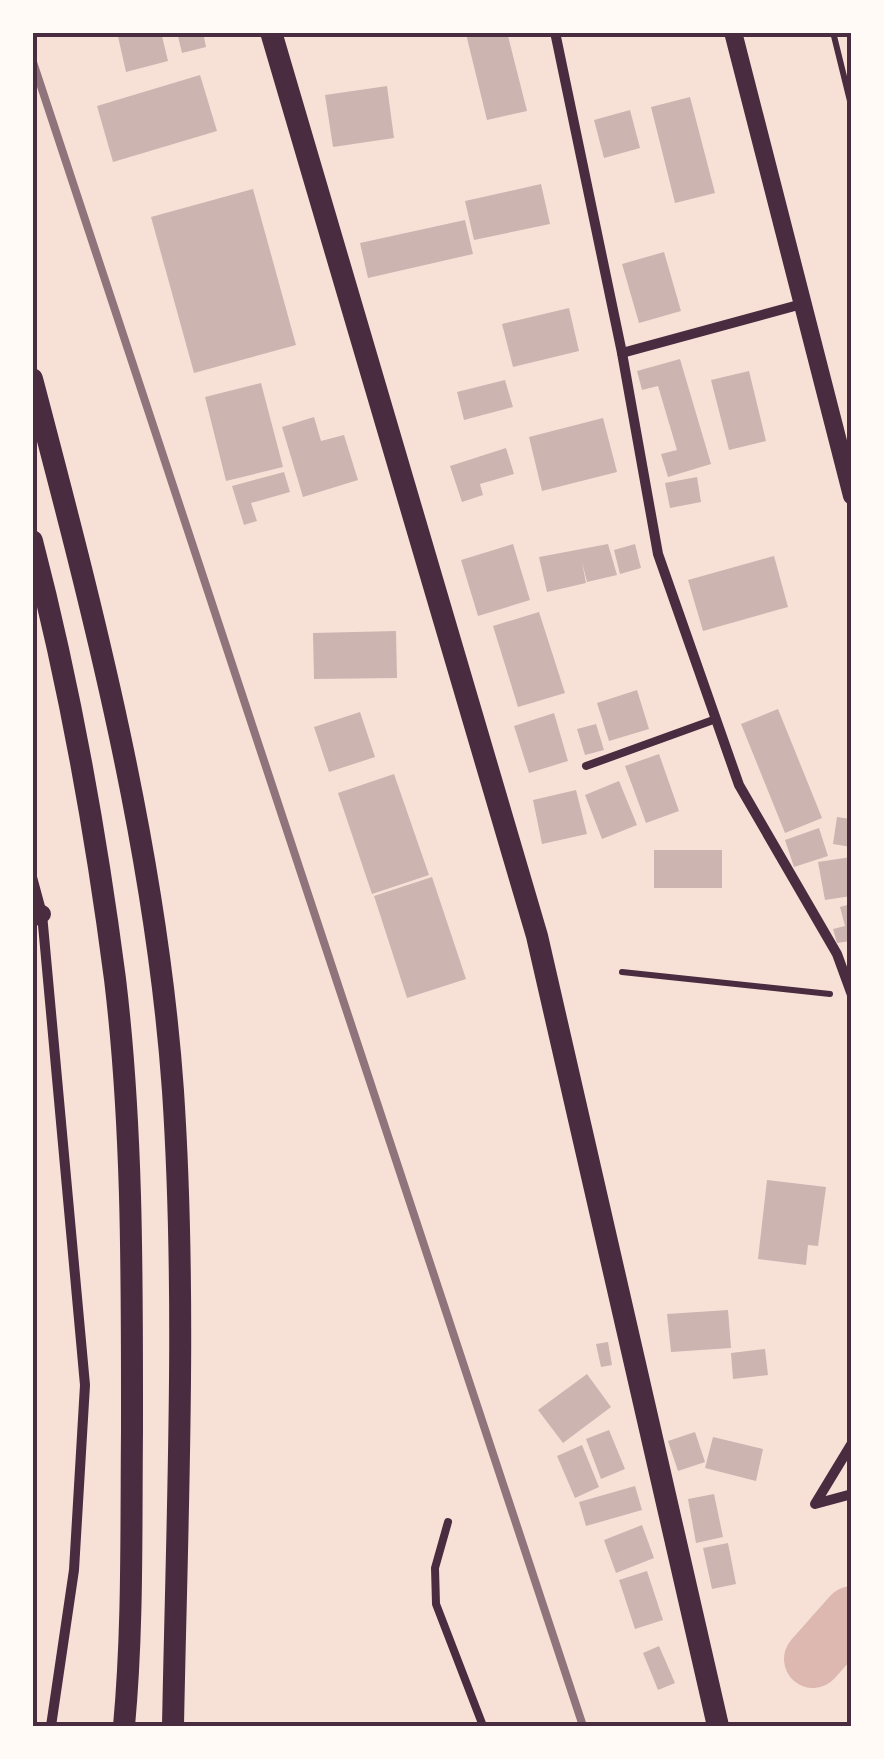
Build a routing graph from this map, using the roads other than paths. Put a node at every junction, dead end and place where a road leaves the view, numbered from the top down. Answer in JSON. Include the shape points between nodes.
{"nodes":[{"id":1,"x":272,"y":32,"type":"edge"},
{"id":2,"x":555,"y":32,"type":"edge"},
{"id":3,"x":733,"y":32,"type":"edge"},
{"id":4,"x":802,"y":304,"type":"junction"},
{"id":5,"x":622,"y":353,"type":"junction"},
{"id":6,"x":32,"y":379,"type":"edge"},
{"id":7,"x":852,"y":496,"type":"edge"},
{"id":8,"x":32,"y":541,"type":"edge"},
{"id":9,"x":716,"y":718,"type":"junction"},
{"id":10,"x":586,"y":766,"type":"dead end"},
{"id":11,"x":32,"y":877,"type":"edge"},
{"id":12,"x":37,"y":916,"type":"edge"},
{"id":13,"x":852,"y":995,"type":"edge"},
{"id":14,"x":852,"y":1443,"type":"edge"},
{"id":15,"x":852,"y":1494,"type":"edge"},
{"id":16,"x":448,"y":1522,"type":"dead end"},
{"id":17,"x":51,"y":1726,"type":"edge"},
{"id":18,"x":124,"y":1726,"type":"edge"},
{"id":19,"x":173,"y":1726,"type":"edge"},
{"id":20,"x":484,"y":1726,"type":"edge"},
{"id":21,"x":718,"y":1726,"type":"edge"}],
"edges":[{"from":1,"to":21,"type":"main road","via":[[537,936]]},
{"from":2,"to":5,"type":"street"},
{"from":3,"to":4,"type":"street"},
{"from":4,"to":5,"type":"street"},
{"from":4,"to":7,"type":"street"},
{"from":5,"to":9,"type":"street","via":[[658,554]]},
{"from":6,"to":19,"type":"main road","via":[[102,658],[147,888],[173,1089],[180,1255]]},
{"from":8,"to":18,"type":"main road","via":[[112,959],[126,1102],[132,1394]]},
{"from":9,"to":10,"type":"lane"},
{"from":9,"to":13,"type":"street","via":[[758,824],[828,940]]},
{"from":11,"to":12,"type":"street"},
{"from":12,"to":17,"type":"street","via":[[85,1385],[74,1570]]},
{"from":14,"to":15,"type":"street","via":[[815,1504]]},
{"from":16,"to":20,"type":"lane","via":[[435,1568],[436,1604]]}]}
